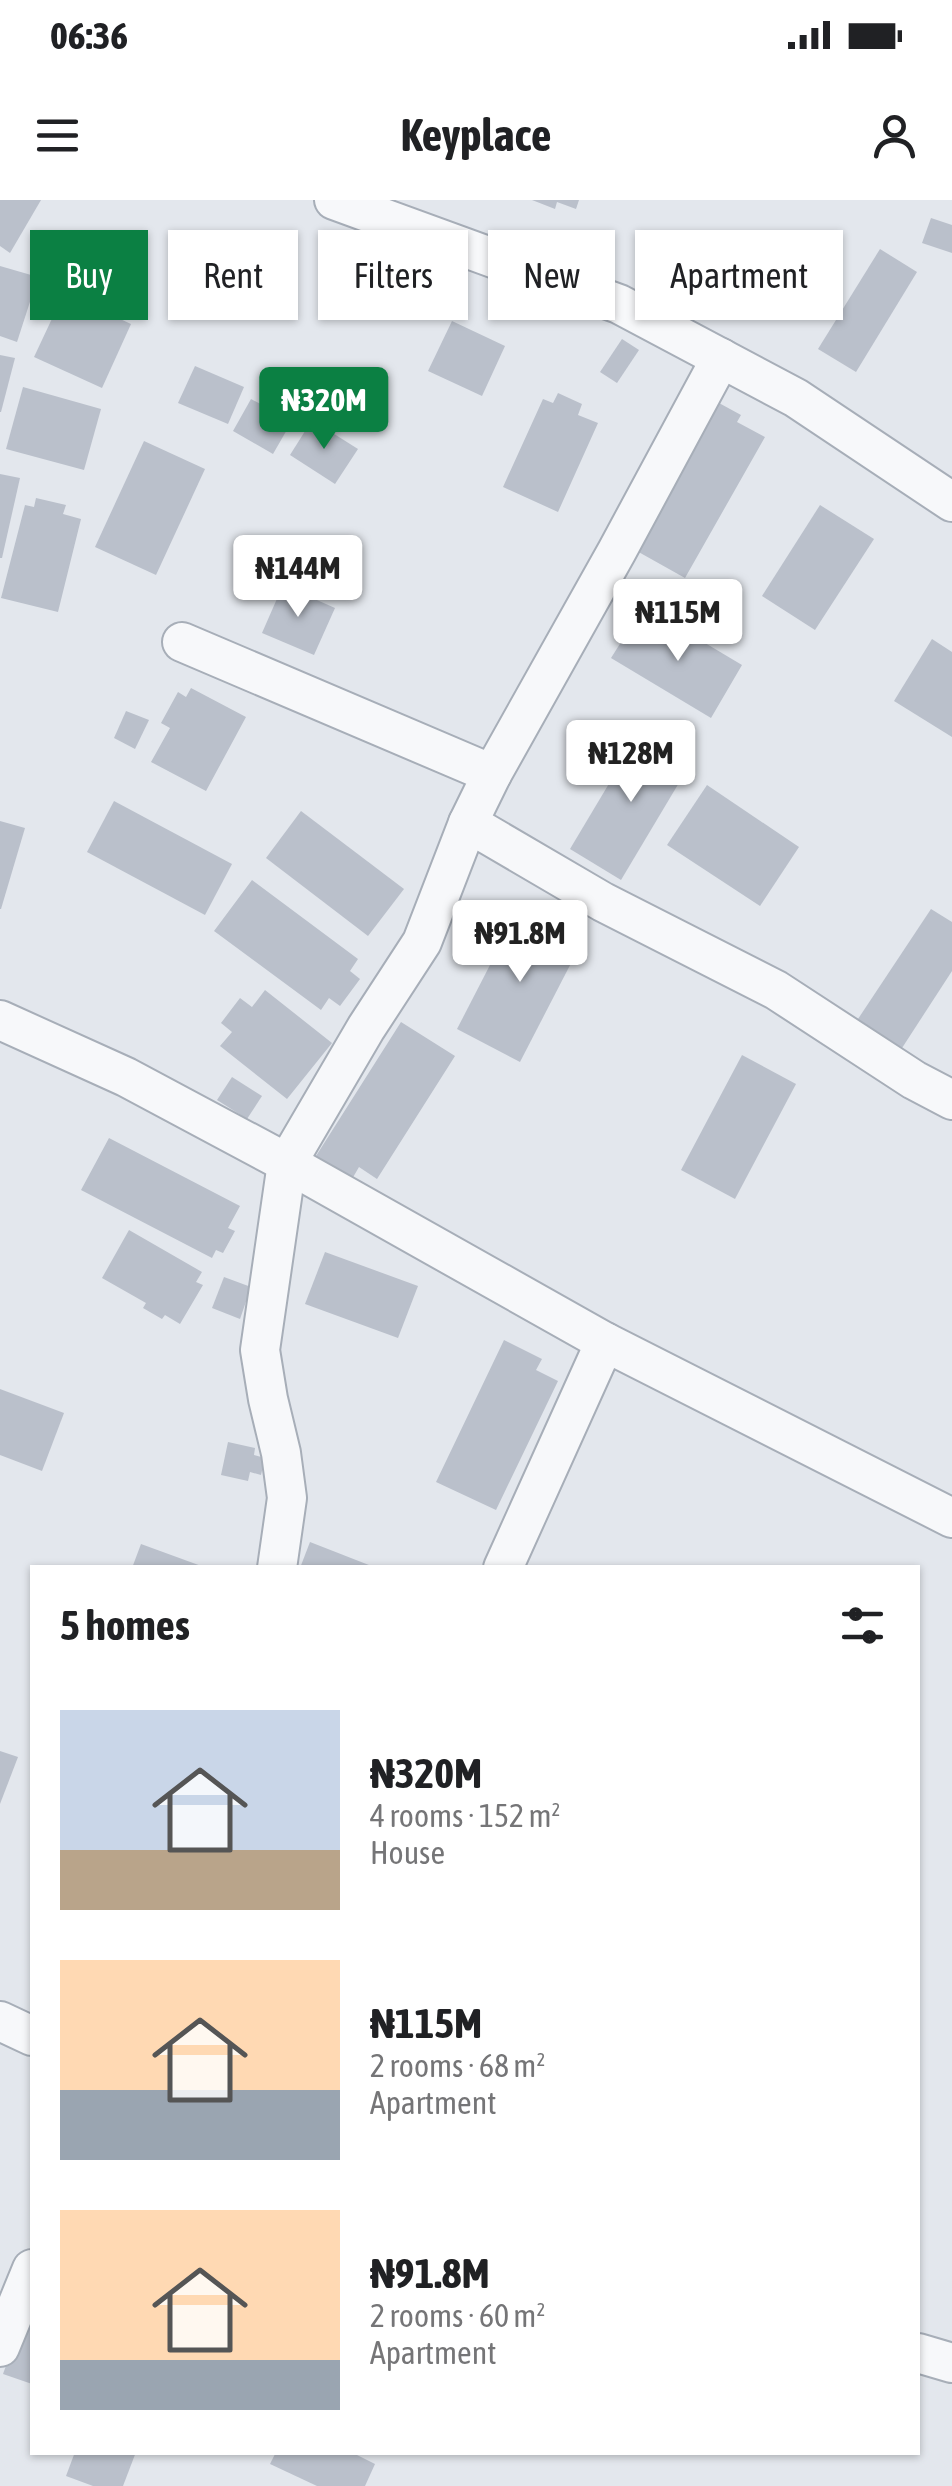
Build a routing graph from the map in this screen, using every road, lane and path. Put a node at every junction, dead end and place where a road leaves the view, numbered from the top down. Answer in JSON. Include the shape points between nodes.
{"nodes":[{"id":1,"x":334,"y":200,"type":"edge"},
{"id":2,"x":722,"y":358,"type":"junction"},
{"id":3,"x":952,"y":502,"type":"edge"},
{"id":4,"x":182,"y":642,"type":"dead end"},
{"id":5,"x":492,"y":774,"type":"junction"},
{"id":6,"x":468,"y":823,"type":"junction"},
{"id":7,"x":0,"y":1020,"type":"edge"},
{"id":8,"x":952,"y":1100,"type":"edge"},
{"id":9,"x":287,"y":1162,"type":"junction"},
{"id":10,"x":605,"y":1342,"type":"junction"},
{"id":11,"x":952,"y":1518,"type":"edge"},
{"id":12,"x":276,"y":1565,"type":"edge"},
{"id":13,"x":504,"y":1565,"type":"edge"},
{"id":14,"x":0,"y":2022,"type":"edge"},
{"id":15,"x":30,"y":2035,"type":"edge"},
{"id":16,"x":30,"y":2275,"type":"edge"},
{"id":17,"x":0,"y":2347,"type":"edge"},
{"id":18,"x":920,"y":2353,"type":"edge"},
{"id":19,"x":952,"y":2364,"type":"edge"}],
"edges":[{"from":1,"to":2,"type":"street","via":[[619,304]]},
{"from":2,"to":3,"type":"street","via":[[796,398]]},
{"from":2,"to":5,"type":"street"},
{"from":4,"to":5,"type":"street"},
{"from":5,"to":6,"type":"street"},
{"from":6,"to":8,"type":"street","via":[[603,902],[776,990]]},
{"from":6,"to":9,"type":"street","via":[[422,942]]},
{"from":7,"to":9,"type":"street"},
{"from":9,"to":10,"type":"street"},
{"from":9,"to":12,"type":"street","via":[[260,1350],[287,1498]]},
{"from":10,"to":11,"type":"street"},
{"from":10,"to":13,"type":"street"},
{"from":14,"to":15,"type":"street"},
{"from":16,"to":17,"type":"street"},
{"from":18,"to":19,"type":"street"}]}
